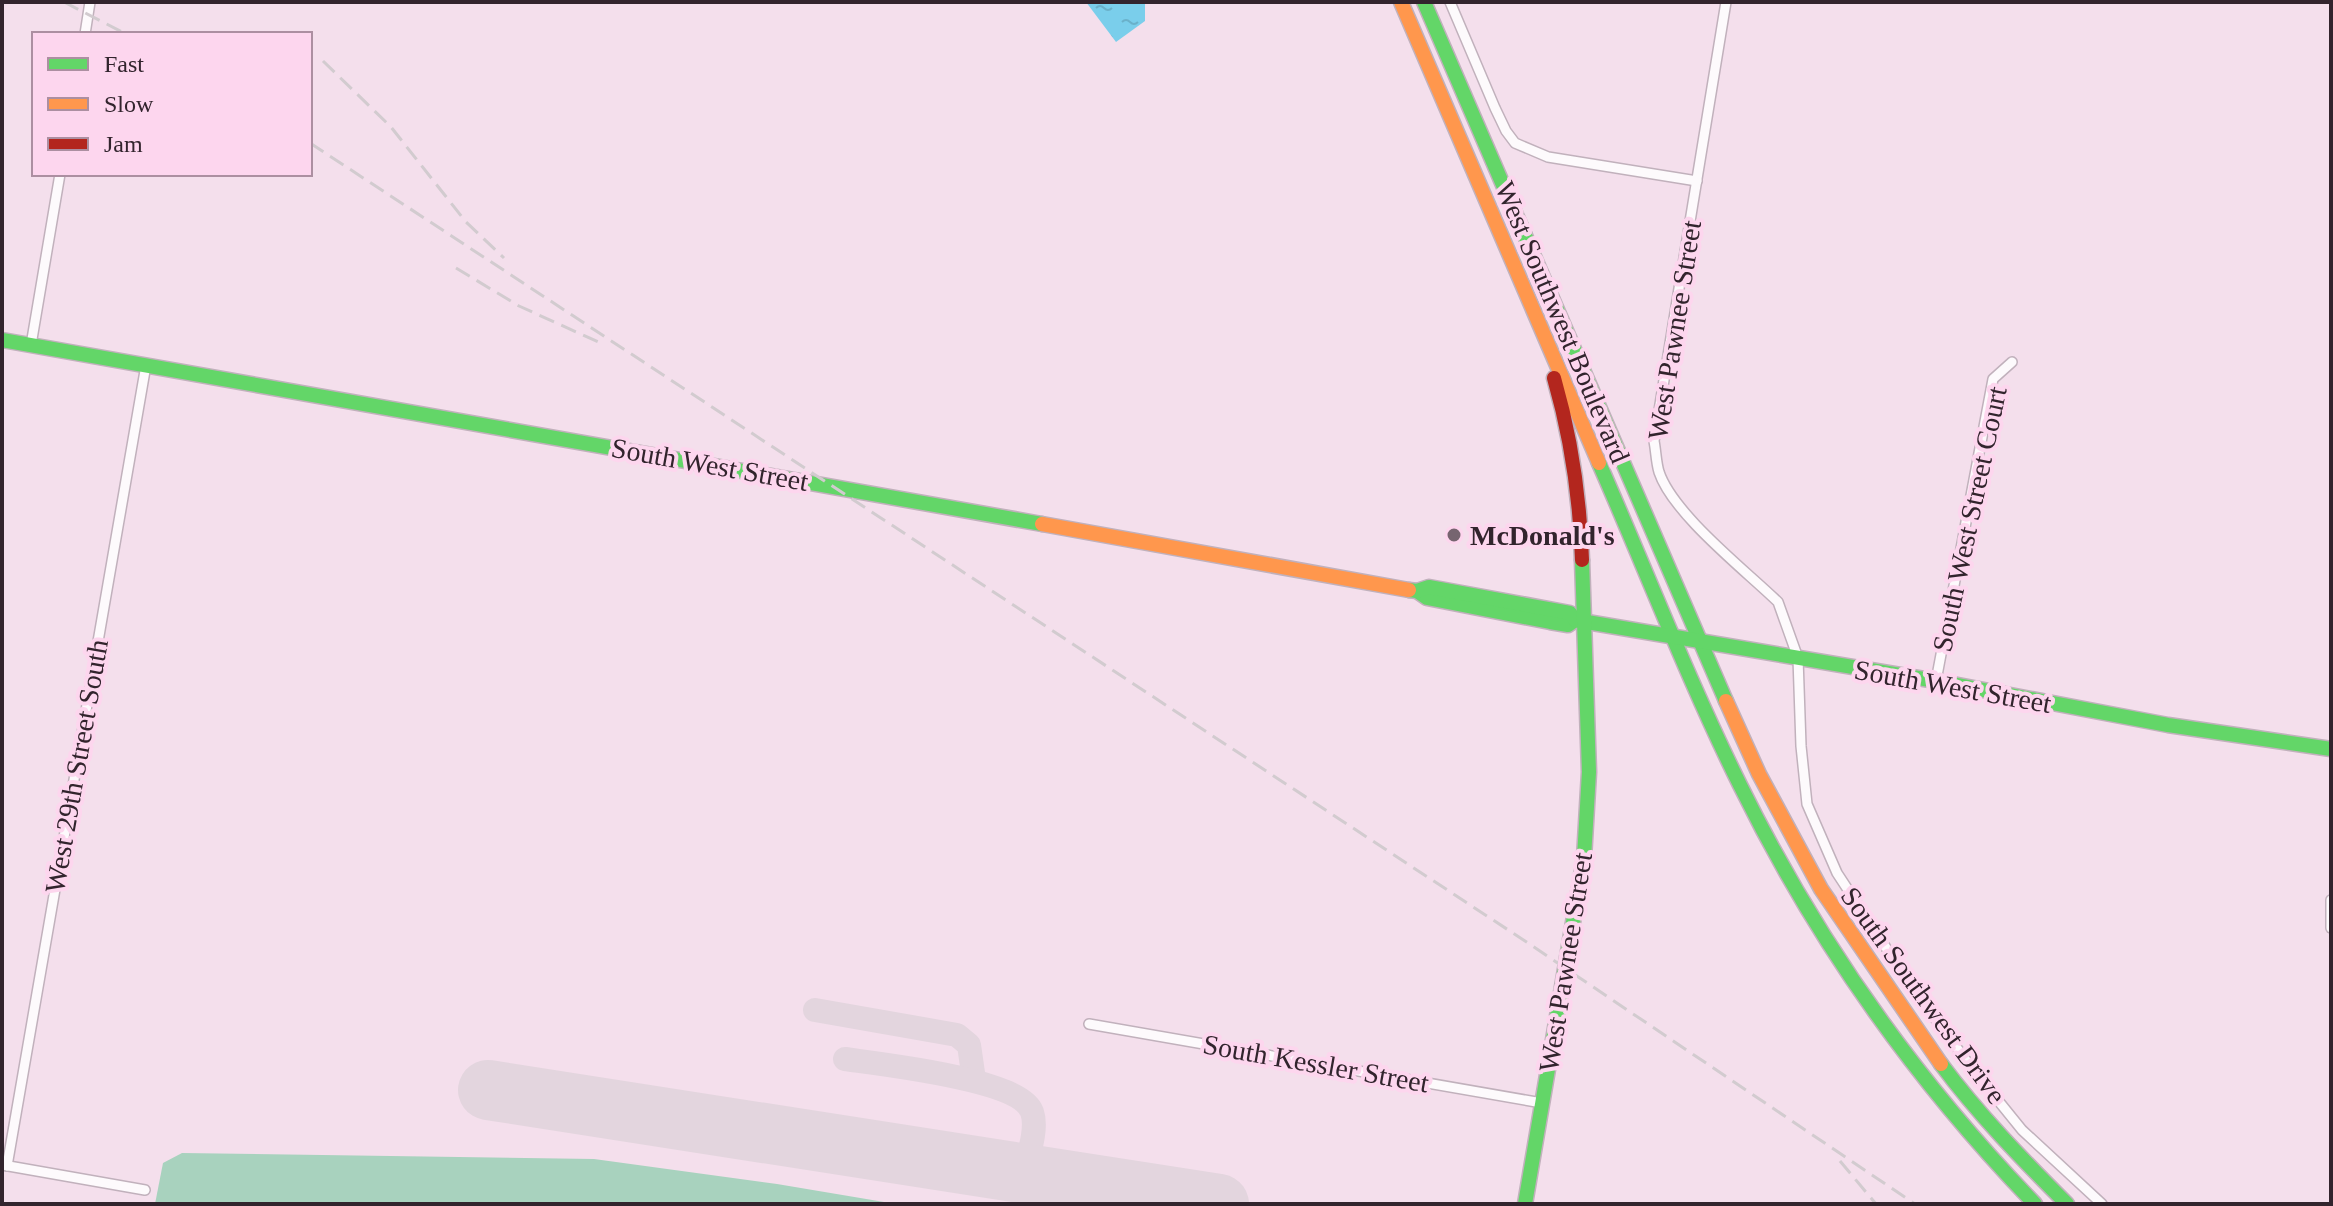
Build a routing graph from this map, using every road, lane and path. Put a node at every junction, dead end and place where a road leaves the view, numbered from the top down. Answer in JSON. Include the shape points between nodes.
{"nodes":[{"id":1,"x":90,"y":2,"type":"edge"},
{"id":2,"x":1401,"y":2,"type":"edge"},
{"id":3,"x":1424,"y":2,"type":"edge"},
{"id":4,"x":1450,"y":2,"type":"edge"},
{"id":5,"x":1726,"y":2,"type":"edge"},
{"id":6,"x":85,"y":32,"type":"edge"},
{"id":7,"x":60,"y":176,"type":"edge"},
{"id":8,"x":1697,"y":181,"type":"junction"},
{"id":9,"x":1542,"y":331,"type":"junction"},
{"id":10,"x":2,"y":340,"type":"edge"},
{"id":11,"x":31,"y":345,"type":"junction"},
{"id":12,"x":2012,"y":362,"type":"dead end"},
{"id":13,"x":146,"y":365,"type":"junction"},
{"id":14,"x":1580,"y":621,"type":"junction"},
{"id":15,"x":1676,"y":639,"type":"junction"},
{"id":16,"x":1699,"y":642,"type":"junction"},
{"id":17,"x":1798,"y":658,"type":"junction"},
{"id":18,"x":1936,"y":681,"type":"junction"},
{"id":19,"x":2331,"y":749,"type":"edge"},
{"id":20,"x":2331,"y":900,"type":"edge"},
{"id":21,"x":2331,"y":928,"type":"edge"},
{"id":22,"x":1089,"y":1024,"type":"dead end"},
{"id":23,"x":1542,"y":1103,"type":"junction"},
{"id":24,"x":4,"y":1165,"type":"edge"},
{"id":25,"x":145,"y":1190,"type":"dead end"},
{"id":26,"x":1525,"y":1204,"type":"edge"},
{"id":27,"x":2035,"y":1204,"type":"edge"},
{"id":28,"x":2067,"y":1204,"type":"edge"},
{"id":29,"x":2102,"y":1204,"type":"edge"}],
"edges":[{"from":1,"to":6,"type":"street"},
{"from":2,"to":9,"type":"main road","name":"West Southwest Boulevard"},
{"from":3,"to":16,"type":"main road","name":"West Southwest Boulevard"},
{"from":4,"to":8,"type":"street","via":[[1515,143],[1548,157]]},
{"from":5,"to":8,"type":"street","name":"West Pawnee Street"},
{"from":7,"to":11,"type":"street"},
{"from":8,"to":17,"type":"street","name":"West Pawnee Street","via":[[1654,441],[1659,472],[1672,497],[1778,602]]},
{"from":9,"to":14,"type":"main road","name":"West Pawnee Street","via":[[1575,476],[1581,526]]},
{"from":9,"to":15,"type":"main road","name":"West Southwest Boulevard"},
{"from":10,"to":11,"type":"main road","name":"South West Street"},
{"from":11,"to":13,"type":"main road","name":"South West Street"},
{"from":12,"to":18,"type":"street","name":"South West Street Court","via":[[1993,379]]},
{"from":13,"to":14,"type":"main road","name":"South West Street","via":[[1417,591],[1427,598],[1550,622]]},
{"from":13,"to":24,"type":"street","name":"West 29th Street South"},
{"from":14,"to":15,"type":"main road","name":"South West Street"},
{"from":14,"to":23,"type":"main road","name":"West Pawnee Street","via":[[1587,824]]},
{"from":15,"to":16,"type":"main road","name":"South West Street"},
{"from":15,"to":27,"type":"main road","name":"West Southwest Boulevard","via":[[1710,723],[1774,851],[1846,969],[1905,1056]]},
{"from":16,"to":17,"type":"main road","name":"South West Street"},
{"from":16,"to":28,"type":"main road","name":"West Southwest Boulevard","via":[[1759,774],[1821,889],[1958,1087]]},
{"from":17,"to":18,"type":"main road","name":"South West Street"},
{"from":17,"to":29,"type":"street","name":"South Southwest Drive","via":[[1807,804],[1837,873],[1913,989],[2022,1130]]},
{"from":18,"to":19,"type":"main road","name":"South West Street","via":[[2168,725]]},
{"from":20,"to":21,"type":"street"},
{"from":22,"to":23,"type":"street","name":"South Kessler Street"},
{"from":23,"to":26,"type":"main road","name":"West Pawnee Street"},
{"from":24,"to":25,"type":"street"}]}
